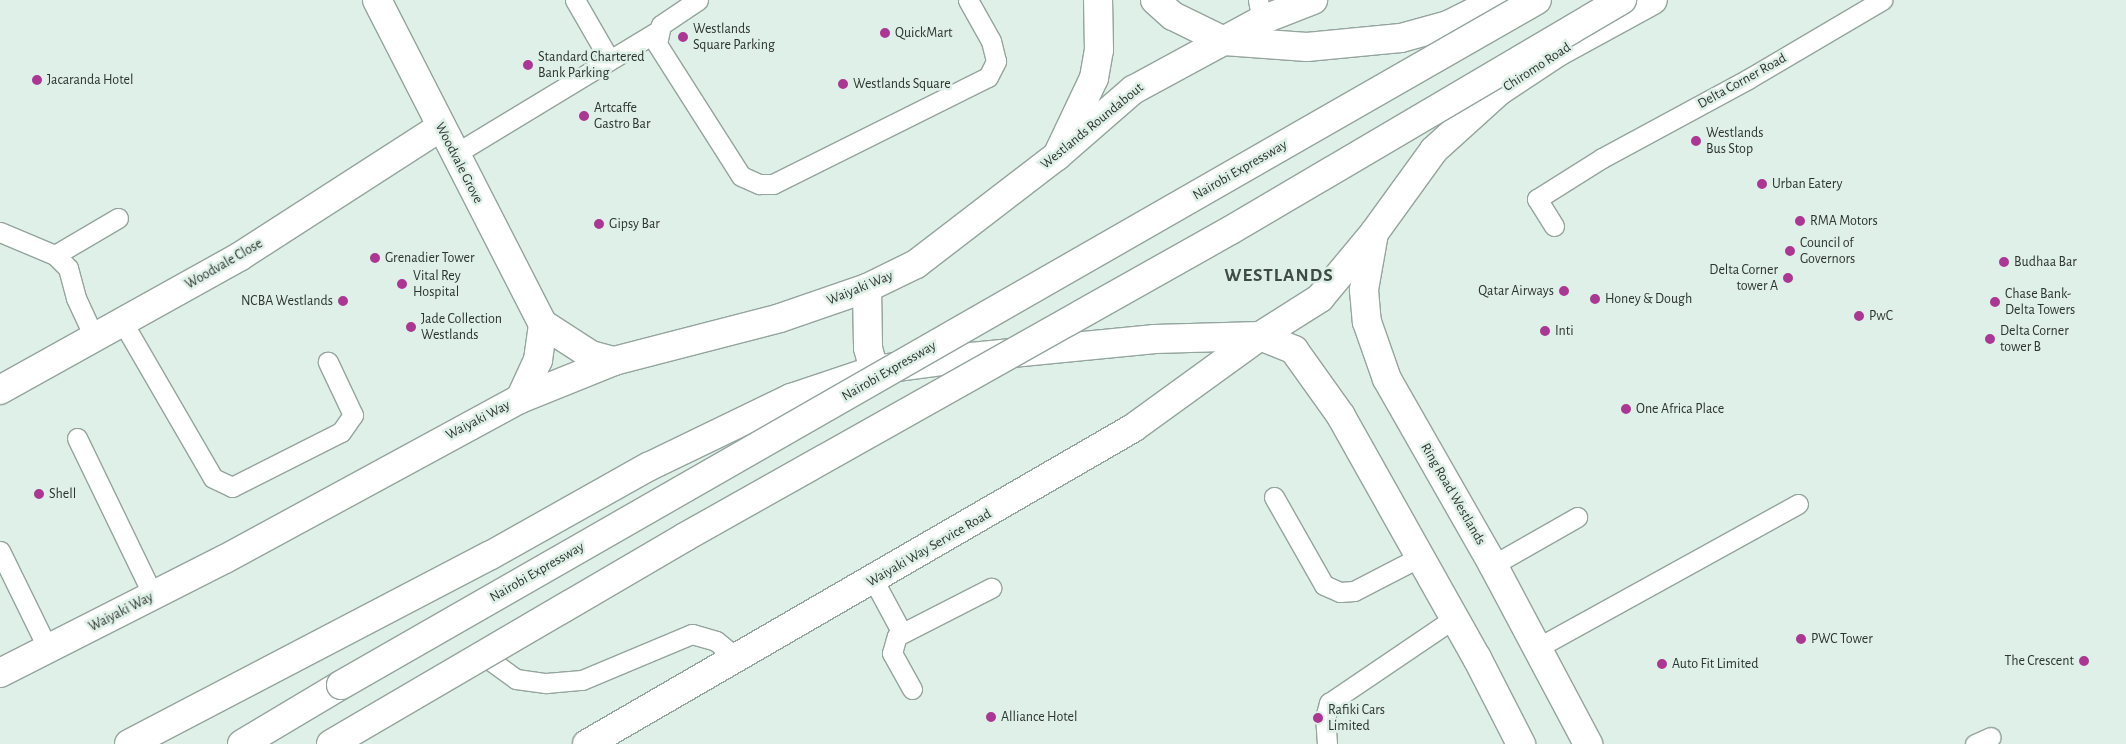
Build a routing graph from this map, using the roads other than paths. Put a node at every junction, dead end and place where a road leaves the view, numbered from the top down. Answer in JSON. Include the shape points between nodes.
{"nodes":[{"id":1,"x":377,"y":0,"type":"edge"},
{"id":2,"x":575,"y":0,"type":"edge"},
{"id":3,"x":698,"y":0,"type":"edge"},
{"id":4,"x":968,"y":0,"type":"edge"},
{"id":5,"x":1098,"y":0,"type":"edge"},
{"id":6,"x":1154,"y":0,"type":"edge"},
{"id":7,"x":1313,"y":0,"type":"edge"},
{"id":8,"x":1498,"y":0,"type":"edge"},
{"id":9,"x":1537,"y":0,"type":"edge"},
{"id":10,"x":1622,"y":0,"type":"edge"},
{"id":11,"x":1653,"y":0,"type":"edge"},
{"id":12,"x":1882,"y":0,"type":"edge"},
{"id":13,"x":1260,"y":10,"type":"edge"},
{"id":14,"x":658,"y":30,"type":"junction"},
{"id":15,"x":1224,"y":41,"type":"junction"},
{"id":16,"x":609,"y":59,"type":"junction"},
{"id":17,"x":441,"y":127,"type":"junction"},
{"id":18,"x":455,"y":154,"type":"junction"},
{"id":19,"x":1057,"y":156,"type":"junction"},
{"id":20,"x":974,"y":217,"type":"joint"},
{"id":21,"x":118,"y":218,"type":"dead end"},
{"id":22,"x":1554,"y":226,"type":"dead end"},
{"id":23,"x":1374,"y":233,"type":"junction"},
{"id":24,"x":8,"y":236,"type":"edge"},
{"id":25,"x":0,"y":251,"type":"edge"},
{"id":26,"x":56,"y":255,"type":"junction"},
{"id":27,"x":867,"y":288,"type":"junction"},
{"id":28,"x":122,"y":321,"type":"junction"},
{"id":29,"x":543,"y":324,"type":"junction"},
{"id":30,"x":94,"y":336,"type":"junction"},
{"id":31,"x":1260,"y":336,"type":"junction"},
{"id":32,"x":614,"y":361,"type":"junction"},
{"id":33,"x":328,"y":362,"type":"dead end"},
{"id":34,"x":874,"y":370,"type":"junction"},
{"id":35,"x":0,"y":390,"type":"edge"},
{"id":36,"x":520,"y":398,"type":"junction"},
{"id":37,"x":77,"y":438,"type":"dead end"},
{"id":38,"x":1274,"y":497,"type":"dead end"},
{"id":39,"x":1798,"y":504,"type":"dead end"},
{"id":40,"x":1577,"y":517,"type":"dead end"},
{"id":41,"x":0,"y":551,"type":"edge"},
{"id":42,"x":1420,"y":557,"type":"junction"},
{"id":43,"x":1493,"y":565,"type":"junction"},
{"id":44,"x":874,"y":581,"type":"junction"},
{"id":45,"x":991,"y":588,"type":"dead end"},
{"id":46,"x":153,"y":595,"type":"junction"},
{"id":47,"x":1453,"y":619,"type":"junction"},
{"id":48,"x":902,"y":633,"type":"junction"},
{"id":49,"x":1537,"y":648,"type":"junction"},
{"id":50,"x":48,"y":649,"type":"junction"},
{"id":51,"x":483,"y":655,"type":"junction"},
{"id":52,"x":738,"y":659,"type":"junction"},
{"id":53,"x":0,"y":673,"type":"edge"},
{"id":54,"x":912,"y":690,"type":"dead end"},
{"id":55,"x":1584,"y":741,"type":"edge"},
{"id":56,"x":129,"y":744,"type":"edge"},
{"id":57,"x":242,"y":744,"type":"edge"},
{"id":58,"x":331,"y":744,"type":"edge"},
{"id":59,"x":587,"y":744,"type":"edge"},
{"id":60,"x":1327,"y":744,"type":"edge"},
{"id":61,"x":1521,"y":744,"type":"edge"}],
"edges":[{"from":1,"to":17,"type":"main road","name":"Woodvale Grove"},
{"from":2,"to":16,"type":"lane"},
{"from":3,"to":14,"type":"lane"},
{"from":4,"to":14,"type":"lane","via":[[990,40],[996,60],[988,77],[773,184],[758,184],[741,176],[657,44]]},
{"from":5,"to":19,"type":"main road","via":[[1099,50],[1094,78]]},
{"from":6,"to":15,"type":"main road","via":[[1172,16]]},
{"from":7,"to":13,"type":"main road","name":"Westlands Roundabout"},
{"from":8,"to":15,"type":"main road","via":[[1420,35],[1306,47]]},
{"from":9,"to":57,"type":"main road","name":"Nairobi Expressway","bridge":true},
{"from":10,"to":51,"type":"main road","bridge":true,"via":[[1231,230]]},
{"from":11,"to":23,"type":"main road","name":"Chiromo Road","via":[[1558,52],[1499,91],[1434,150]]},
{"from":12,"to":22,"type":"lane","name":"Delta Corner Road","via":[[1748,79],[1602,158],[1537,199]]},
{"from":13,"to":15,"type":"main road","name":"Westlands Roundabout"},
{"from":14,"to":16,"type":"lane"},
{"from":15,"to":19,"type":"main road","name":"Westlands Roundabout","via":[[1133,90]]},
{"from":16,"to":18,"type":"lane"},
{"from":17,"to":18,"type":"main road","name":"Woodvale Grove"},
{"from":17,"to":28,"type":"main road","name":"Woodvale Close","via":[[238,257]]},
{"from":18,"to":29,"type":"main road","name":"Woodvale Grove"},
{"from":19,"to":20,"type":"main road","name":"Westlands Roundabout"},
{"from":20,"to":27,"type":"main road","name":"Waiyaki Way","via":[[916,264]]},
{"from":21,"to":26,"type":"lane"},
{"from":23,"to":31,"type":"main road","via":[[1320,298]]},
{"from":23,"to":43,"type":"main road","name":"Ring Road Westlands","via":[[1364,290],[1367,322],[1376,350],[1388,379]]},
{"from":24,"to":25,"type":"lane"},
{"from":24,"to":26,"type":"lane"},
{"from":26,"to":30,"type":"lane","via":[[68,268],[76,298]]},
{"from":27,"to":32,"type":"main road","name":"Waiyaki Way","via":[[780,318]]},
{"from":27,"to":34,"type":"main road","via":[[868,348]]},
{"from":28,"to":30,"type":"main road","name":"Woodvale Close"},
{"from":28,"to":33,"type":"lane","via":[[213,478],[232,487],[341,432],[353,415]]},
{"from":29,"to":32,"type":"main road","name":"Woodvale Grove","via":[[591,355]]},
{"from":29,"to":36,"type":"main road","via":[[538,360]]},
{"from":30,"to":35,"type":"main road","name":"Woodvale Close"},
{"from":31,"to":34,"type":"main road","via":[[1155,338]]},
{"from":31,"to":42,"type":"main road","via":[[1283,343],[1304,363],[1341,416]]},
{"from":31,"to":44,"type":"main road","name":"Waiyaki Way Service Road","via":[[1133,428]]},
{"from":32,"to":36,"type":"main road","name":"Waiyaki Way"},
{"from":34,"to":56,"type":"main road","via":[[792,398],[648,468],[491,555]]},
{"from":36,"to":46,"type":"main road","name":"Waiyaki Way"},
{"from":37,"to":46,"type":"lane"},
{"from":38,"to":42,"type":"lane","via":[[1324,585],[1340,592],[1354,591]]},
{"from":39,"to":49,"type":"lane"},
{"from":40,"to":43,"type":"lane"},
{"from":41,"to":50,"type":"lane"},
{"from":42,"to":47,"type":"main road"},
{"from":43,"to":49,"type":"main road","name":"Ring Road Westlands"},
{"from":44,"to":48,"type":"lane"},
{"from":44,"to":52,"type":"main road","name":"Waiyaki Way Service Road"},
{"from":45,"to":48,"type":"lane"},
{"from":46,"to":50,"type":"main road","name":"Waiyaki Way"},
{"from":47,"to":60,"type":"lane","via":[[1330,703],[1325,718]]},
{"from":47,"to":61,"type":"main road"},
{"from":48,"to":54,"type":"lane","via":[[893,644],[892,652]]},
{"from":49,"to":55,"type":"main road","name":"Ring Road Westlands"},
{"from":50,"to":53,"type":"main road","name":"Waiyaki Way"},
{"from":51,"to":52,"type":"lane","via":[[516,679],[546,683],[582,680],[692,634],[716,641]]},
{"from":51,"to":58,"type":"main road","bridge":true},
{"from":52,"to":59,"type":"main road","name":"Waiyaki Way Service Road"}]}
